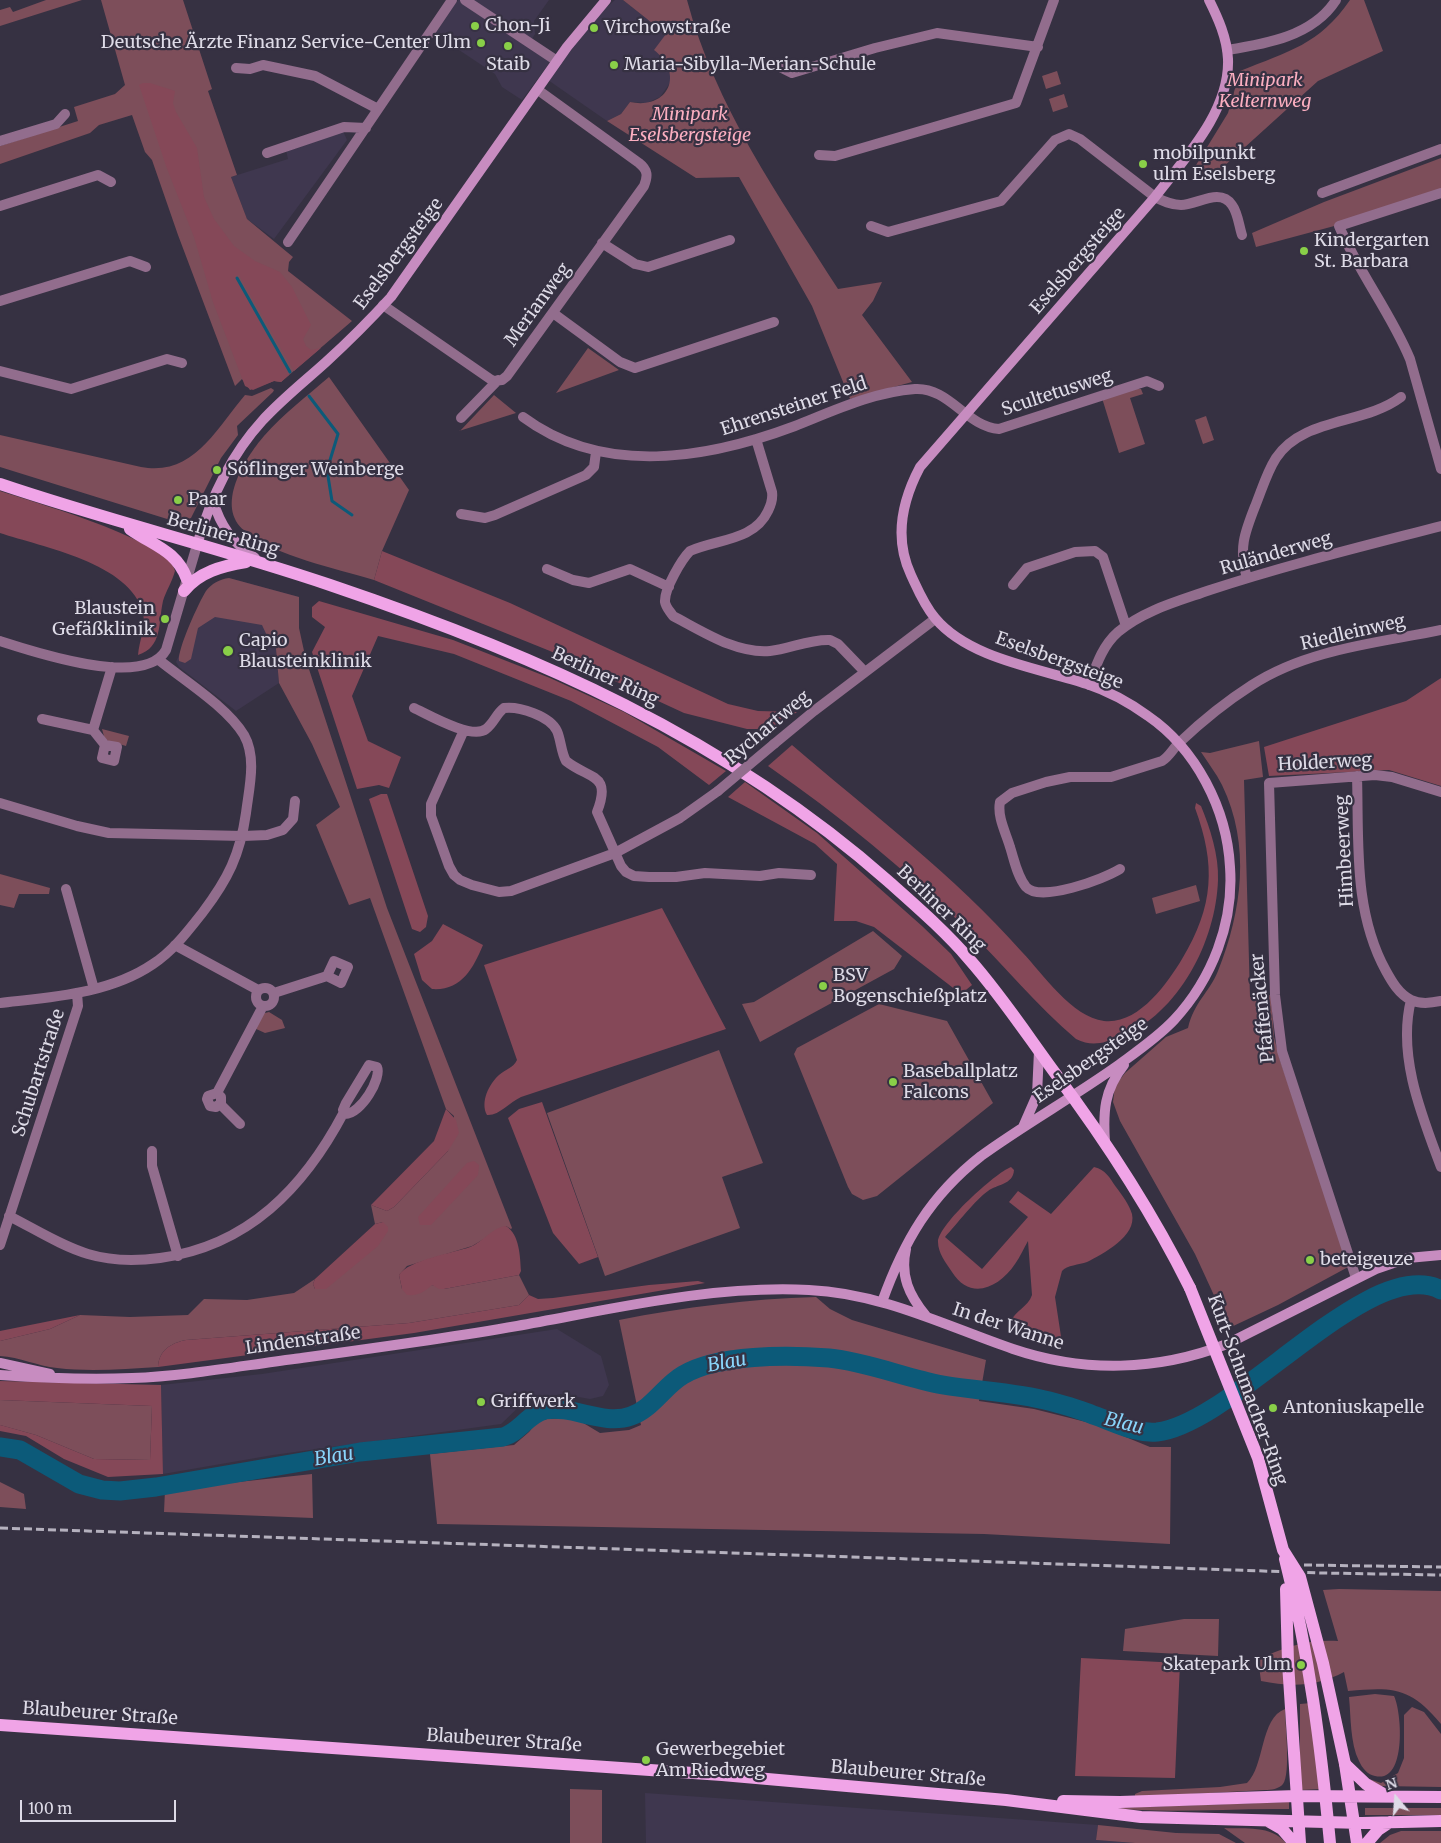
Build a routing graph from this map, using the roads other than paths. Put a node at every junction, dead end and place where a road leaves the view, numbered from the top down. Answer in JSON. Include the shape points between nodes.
{"nodes":[{"id":1,"x":452,"y":0,"type":"edge"},
{"id":2,"x":464,"y":0,"type":"edge"},
{"id":3,"x":606,"y":0,"type":"edge"},
{"id":4,"x":1054,"y":0,"type":"edge"},
{"id":5,"x":1209,"y":0,"type":"edge"},
{"id":6,"x":1336,"y":0,"type":"edge"},
{"id":7,"x":1038,"y":47,"type":"junction"},
{"id":8,"x":1227,"y":50,"type":"junction"},
{"id":9,"x":557,"y":61,"type":"junction"},
{"id":10,"x":780,"y":67,"type":"dead end"},
{"id":11,"x":236,"y":68,"type":"dead end"},
{"id":12,"x":538,"y":90,"type":"junction"},
{"id":13,"x":378,"y":109,"type":"junction"},
{"id":14,"x":65,"y":114,"type":"dead end"},
{"id":15,"x":366,"y":128,"type":"junction"},
{"id":16,"x":0,"y":141,"type":"edge"},
{"id":17,"x":1441,"y":148,"type":"edge"},
{"id":18,"x":267,"y":153,"type":"dead end"},
{"id":19,"x":819,"y":155,"type":"dead end"},
{"id":20,"x":111,"y":182,"type":"dead end"},
{"id":21,"x":1322,"y":193,"type":"dead end"},
{"id":22,"x":1441,"y":193,"type":"edge"},
{"id":23,"x":1155,"y":196,"type":"junction"},
{"id":24,"x":0,"y":206,"type":"edge"},
{"id":25,"x":871,"y":226,"type":"dead end"},
{"id":26,"x":1242,"y":235,"type":"dead end"},
{"id":27,"x":730,"y":240,"type":"dead end"},
{"id":28,"x":288,"y":242,"type":"dead end"},
{"id":29,"x":602,"y":243,"type":"junction"},
{"id":30,"x":146,"y":267,"type":"dead end"},
{"id":31,"x":0,"y":301,"type":"edge"},
{"id":32,"x":383,"y":306,"type":"junction"},
{"id":33,"x":553,"y":313,"type":"junction"},
{"id":34,"x":774,"y":322,"type":"dead end"},
{"id":35,"x":182,"y":363,"type":"dead end"},
{"id":36,"x":0,"y":371,"type":"edge"},
{"id":37,"x":498,"y":380,"type":"junction"},
{"id":38,"x":1159,"y":386,"type":"dead end"},
{"id":39,"x":1401,"y":397,"type":"dead end"},
{"id":40,"x":967,"y":413,"type":"junction"},
{"id":41,"x":523,"y":417,"type":"dead end"},
{"id":42,"x":461,"y":418,"type":"dead end"},
{"id":43,"x":756,"y":439,"type":"junction"},
{"id":44,"x":596,"y":452,"type":"junction"},
{"id":45,"x":1441,"y":469,"type":"edge"},
{"id":46,"x":0,"y":484,"type":"edge"},
{"id":47,"x":213,"y":500,"type":"junction"},
{"id":48,"x":461,"y":514,"type":"dead end"},
{"id":49,"x":122,"y":524,"type":"junction"},
{"id":50,"x":1441,"y":526,"type":"edge"},
{"id":51,"x":197,"y":545,"type":"junction"},
{"id":52,"x":251,"y":561,"type":"junction"},
{"id":53,"x":264,"y":565,"type":"junction"},
{"id":54,"x":547,"y":570,"type":"dead end"},
{"id":55,"x":1248,"y":578,"type":"junction"},
{"id":56,"x":185,"y":585,"type":"junction"},
{"id":57,"x":1013,"y":585,"type":"dead end"},
{"id":58,"x":668,"y":587,"type":"junction"},
{"id":59,"x":935,"y":619,"type":"junction"},
{"id":60,"x":1126,"y":626,"type":"junction"},
{"id":61,"x":1441,"y":630,"type":"edge"},
{"id":62,"x":0,"y":641,"type":"edge"},
{"id":63,"x":159,"y":660,"type":"junction"},
{"id":64,"x":112,"y":667,"type":"junction"},
{"id":65,"x":865,"y":672,"type":"junction"},
{"id":66,"x":1089,"y":685,"type":"junction"},
{"id":67,"x":414,"y":708,"type":"dead end"},
{"id":68,"x":42,"y":719,"type":"dead end"},
{"id":69,"x":93,"y":730,"type":"junction"},
{"id":70,"x":464,"y":730,"type":"junction"},
{"id":71,"x":1178,"y":743,"type":"junction"},
{"id":72,"x":105,"y":744,"type":"dead end"},
{"id":73,"x":1357,"y":776,"type":"junction"},
{"id":74,"x":1269,"y":783,"type":"joint"},
{"id":75,"x":1441,"y":792,"type":"edge"},
{"id":76,"x":295,"y":801,"type":"dead end"},
{"id":77,"x":0,"y":802,"type":"edge"},
{"id":78,"x":242,"y":836,"type":"junction"},
{"id":79,"x":615,"y":853,"type":"junction"},
{"id":80,"x":1120,"y":869,"type":"dead end"},
{"id":81,"x":811,"y":875,"type":"dead end"},
{"id":82,"x":66,"y":889,"type":"dead end"},
{"id":83,"x":175,"y":945,"type":"junction"},
{"id":84,"x":326,"y":976,"type":"dead end"},
{"id":85,"x":94,"y":989,"type":"junction"},
{"id":86,"x":258,"y":990,"type":"junction"},
{"id":87,"x":77,"y":993,"type":"junction"},
{"id":88,"x":274,"y":993,"type":"junction"},
{"id":89,"x":1411,"y":1000,"type":"junction"},
{"id":90,"x":1441,"y":1002,"type":"edge"},
{"id":91,"x":0,"y":1003,"type":"edge"},
{"id":92,"x":263,"y":1006,"type":"junction"},
{"id":93,"x":1039,"y":1051,"type":"junction"},
{"id":94,"x":1137,"y":1052,"type":"junction"},
{"id":95,"x":1073,"y":1097,"type":"junction"},
{"id":96,"x":344,"y":1112,"type":"junction"},
{"id":97,"x":240,"y":1124,"type":"dead end"},
{"id":98,"x":1022,"y":1128,"type":"junction"},
{"id":99,"x":1105,"y":1142,"type":"junction"},
{"id":100,"x":152,"y":1151,"type":"dead end"},
{"id":101,"x":1441,"y":1167,"type":"edge"},
{"id":102,"x":6,"y":1220,"type":"edge"},
{"id":103,"x":910,"y":1236,"type":"junction"},
{"id":104,"x":0,"y":1245,"type":"edge"},
{"id":105,"x":1441,"y":1255,"type":"edge"},
{"id":106,"x":178,"y":1256,"type":"junction"},
{"id":107,"x":1356,"y":1278,"type":"junction"},
{"id":108,"x":882,"y":1302,"type":"junction"},
{"id":109,"x":926,"y":1316,"type":"junction"},
{"id":110,"x":549,"y":1320,"type":"joint"},
{"id":111,"x":0,"y":1363,"type":"edge"},
{"id":112,"x":0,"y":1375,"type":"edge"},
{"id":113,"x":60,"y":1377,"type":"junction"},
{"id":114,"x":1283,"y":1552,"type":"junction"},
{"id":115,"x":0,"y":1725,"type":"edge"},
{"id":116,"x":1345,"y":1764,"type":"junction"},
{"id":117,"x":1296,"y":1796,"type":"junction"},
{"id":118,"x":1388,"y":1796,"type":"junction"},
{"id":119,"x":1350,"y":1797,"type":"junction"},
{"id":120,"x":1441,"y":1797,"type":"edge"},
{"id":121,"x":1006,"y":1800,"type":"junction"},
{"id":122,"x":1266,"y":1820,"type":"junction"},
{"id":123,"x":1298,"y":1820,"type":"junction"},
{"id":124,"x":1441,"y":1821,"type":"edge"},
{"id":125,"x":1355,"y":1822,"type":"junction"},
{"id":126,"x":1390,"y":1822,"type":"junction"},
{"id":127,"x":1294,"y":1843,"type":"edge"},
{"id":128,"x":1300,"y":1843,"type":"edge"},
{"id":129,"x":1330,"y":1843,"type":"edge"},
{"id":130,"x":1357,"y":1843,"type":"edge"},
{"id":131,"x":1367,"y":1843,"type":"edge"}],
"edges":[{"from":1,"to":13,"type":"street"},
{"from":2,"to":9,"type":"street"},
{"from":3,"to":9,"type":"street","name":"Eselsbergsteige"},
{"from":4,"to":7,"type":"street"},
{"from":5,"to":8,"type":"street","name":"Eselsbergsteige"},
{"from":6,"to":8,"type":"street","via":[[1315,23],[1299,32],[1256,46]]},
{"from":7,"to":10,"type":"street","via":[[937,33],[792,73]]},
{"from":7,"to":19,"type":"street","via":[[1016,103],[835,156]]},
{"from":8,"to":23,"type":"street","name":"Eselsbergsteige","via":[[1226,77],[1217,108],[1184,160]]},
{"from":9,"to":12,"type":"street","name":"Eselsbergsteige"},
{"from":11,"to":13,"type":"street","via":[[250,69],[263,65],[315,76]]},
{"from":12,"to":29,"type":"street","name":"Merianweg","via":[[645,168],[647,178],[644,186]]},
{"from":12,"to":32,"type":"street","name":"Eselsbergsteige"},
{"from":13,"to":15,"type":"street"},
{"from":14,"to":16,"type":"street","via":[[56,124]]},
{"from":15,"to":18,"type":"street","via":[[344,126]]},
{"from":15,"to":28,"type":"street"},
{"from":17,"to":21,"type":"street"},
{"from":20,"to":24,"type":"street","via":[[98,175]]},
{"from":22,"to":45,"type":"street","via":[[1339,226],[1352,257],[1404,343]]},
{"from":23,"to":25,"type":"street","via":[[1069,134],[1055,140],[1001,201],[888,232]]},
{"from":23,"to":26,"type":"street","via":[[1184,205],[1216,197],[1225,198],[1232,205]]},
{"from":23,"to":40,"type":"street","name":"Eselsbergsteige"},
{"from":27,"to":29,"type":"street","via":[[648,267],[635,264]]},
{"from":29,"to":33,"type":"street","name":"Merianweg"},
{"from":30,"to":31,"type":"street","via":[[130,260]]},
{"from":32,"to":37,"type":"street","via":[[489,379]]},
{"from":32,"to":47,"type":"street","name":"Eselsbergsteige","via":[[262,421],[235,456]]},
{"from":33,"to":34,"type":"street","via":[[620,362],[635,368]]},
{"from":33,"to":37,"type":"street","name":"Merianweg","via":[[507,376]]},
{"from":35,"to":36,"type":"street","via":[[167,359],[71,389]]},
{"from":37,"to":42,"type":"street","name":"Merianweg"},
{"from":38,"to":40,"type":"street","name":"Scultetusweg","via":[[1147,381],[998,428],[981,424]]},
{"from":39,"to":55,"type":"street","via":[[1374,412],[1308,432],[1282,450],[1271,465],[1247,528],[1242,557]]},
{"from":40,"to":43,"type":"street","name":"Ehrensteiner Feld","via":[[939,395],[916,389],[867,399]]},
{"from":40,"to":59,"type":"street","name":"Eselsbergsteige","via":[[920,467],[904,507],[902,548],[922,600]]},
{"from":41,"to":44,"type":"street","name":"Ehrensteiner Feld","via":[[552,436]]},
{"from":43,"to":44,"type":"street","name":"Ehrensteiner Feld","via":[[675,456],[633,457]]},
{"from":43,"to":58,"type":"street","via":[[773,497],[761,523],[752,531],[690,551]]},
{"from":44,"to":48,"type":"street","via":[[594,467],[586,475],[495,515],[484,518]]},
{"from":46,"to":49,"type":"main road","name":"Berliner Ring"},
{"from":47,"to":51,"type":"street","name":"Eselsbergsteige"},
{"from":47,"to":53,"type":"street","via":[[217,516],[227,533]]},
{"from":49,"to":51,"type":"main road","name":"Berliner Ring"},
{"from":49,"to":56,"type":"main road","via":[[173,555],[180,563]]},
{"from":50,"to":55,"type":"street","name":"Ruländerweg"},
{"from":51,"to":52,"type":"main road","name":"Berliner Ring"},
{"from":51,"to":56,"type":"street"},
{"from":52,"to":53,"type":"main road","name":"Berliner Ring"},
{"from":52,"to":56,"type":"main road","via":[[228,565]]},
{"from":53,"to":93,"type":"main road","name":"Berliner Ring","via":[[329,585],[493,645],[610,697],[712,751],[819,825],[909,900],[968,958]]},
{"from":54,"to":58,"type":"street","via":[[589,583],[630,569]]},
{"from":55,"to":60,"type":"street","name":"Ruländerweg","via":[[1145,614]]},
{"from":56,"to":63,"type":"street","via":[[166,650]]},
{"from":57,"to":60,"type":"street","via":[[1027,568],[1075,552],[1096,551],[1103,557]]},
{"from":58,"to":65,"type":"street","via":[[665,602],[674,616],[740,648],[768,651],[830,640]]},
{"from":59,"to":65,"type":"street","name":"Rychartweg"},
{"from":59,"to":66,"type":"street","name":"Eselsbergsteige","via":[[948,631],[988,653],[1030,669]]},
{"from":60,"to":66,"type":"street","name":"Ruländerweg","via":[[1103,650]]},
{"from":61,"to":71,"type":"street","name":"Riedleinweg","via":[[1327,653],[1293,664],[1250,686]]},
{"from":62,"to":64,"type":"street","via":[[69,662]]},
{"from":63,"to":64,"type":"street","via":[[143,665]]},
{"from":63,"to":78,"type":"street","via":[[231,719],[248,745],[251,769]]},
{"from":64,"to":69,"type":"street"},
{"from":65,"to":79,"type":"street","name":"Rychartweg","bridge":true,"via":[[718,791],[680,818]]},
{"from":66,"to":71,"type":"street","name":"Eselsbergsteige","via":[[1148,716]]},
{"from":67,"to":70,"type":"street"},
{"from":68,"to":69,"type":"street"},
{"from":69,"to":72,"type":"street"},
{"from":70,"to":79,"type":"street","via":[[476,733],[485,730],[498,712],[512,707],[553,724],[566,762],[600,781],[603,797],[597,812]]},
{"from":70,"to":79,"type":"street","name":"Rychartweg","via":[[430,811],[449,866],[460,880],[490,892],[511,890]]},
{"from":71,"to":80,"type":"street","name":"Riedleinweg","via":[[1168,757],[1154,765],[1111,777],[1070,777],[1046,782],[1012,793],[1000,802],[1000,815],[1020,877],[1033,892],[1053,892]]},
{"from":71,"to":94,"type":"street","name":"Eselsbergsteige","via":[[1204,780],[1220,817],[1230,855],[1230,892],[1222,936],[1203,980],[1173,1020]]},
{"from":73,"to":74,"type":"street","name":"Holderweg"},
{"from":73,"to":75,"type":"street","name":"Holderweg","via":[[1392,778]]},
{"from":73,"to":89,"type":"street","name":"Himbeerweg","via":[[1360,878],[1365,919],[1371,940],[1396,988]]},
{"from":74,"to":107,"type":"street","name":"Pfaffenäcker","via":[[1275,995],[1282,1051]]},
{"from":76,"to":78,"type":"street","via":[[293,819],[283,830],[267,835]]},
{"from":77,"to":78,"type":"street","via":[[109,834]]},
{"from":78,"to":83,"type":"street","via":[[230,872]]},
{"from":79,"to":81,"type":"street","via":[[626,872],[634,876],[676,878],[705,873]]},
{"from":82,"to":85,"type":"street"},
{"from":83,"to":85,"type":"street","via":[[152,964]]},
{"from":83,"to":86,"type":"street"},
{"from":84,"to":88,"type":"street"},
{"from":85,"to":87,"type":"street"},
{"from":86,"to":88,"type":"street","via":[[267,987]]},
{"from":86,"to":92,"type":"street","via":[[256,999]]},
{"from":87,"to":91,"type":"street"},
{"from":87,"to":102,"type":"street","name":"Schubartstraße","via":[[78,1006]]},
{"from":88,"to":92,"type":"street","via":[[273,1002]]},
{"from":89,"to":90,"type":"street"},
{"from":89,"to":101,"type":"street","via":[[1408,1021],[1412,1076]]},
{"from":92,"to":97,"type":"street","via":[[217,1093],[208,1096],[207,1103],[212,1107],[220,1104]]},
{"from":93,"to":95,"type":"main road","name":"Berliner Ring"},
{"from":93,"to":98,"type":"street","via":[[1037,1095]]},
{"from":94,"to":95,"type":"street","name":"Eselsbergsteige"},
{"from":94,"to":99,"type":"street","via":[[1116,1075],[1107,1094],[1103,1117]]},
{"from":95,"to":98,"type":"street","name":"Eselsbergsteige"},
{"from":95,"to":99,"type":"main road","name":"Kurt-Schumacher-Ring"},
{"from":96,"to":96,"type":"street","via":[[350,1114],[360,1108],[378,1076],[374,1065],[365,1069]]},
{"from":96,"to":106,"type":"street","via":[[318,1158],[282,1200],[228,1238]]},
{"from":98,"to":103,"type":"street","name":"Eselsbergsteige","via":[[966,1168],[938,1197]]},
{"from":99,"to":114,"type":"main road","name":"Kurt-Schumacher-Ring","bridge":true,"via":[[1165,1238],[1190,1288],[1258,1458]]},
{"from":100,"to":106,"type":"street","via":[[152,1166]]},
{"from":102,"to":104,"type":"street","name":"Schubartstraße"},
{"from":102,"to":106,"type":"street","via":[[88,1254],[129,1260]]},
{"from":103,"to":108,"type":"street","name":"Eselsbergsteige"},
{"from":103,"to":109,"type":"street","via":[[905,1255],[905,1283]]},
{"from":105,"to":107,"type":"street","name":"In der Wanne","via":[[1392,1262]]},
{"from":107,"to":109,"type":"street","name":"In der Wanne","via":[[1204,1353],[1124,1366],[1093,1366],[1045,1358]]},
{"from":108,"to":109,"type":"street","name":"In der Wanne"},
{"from":108,"to":110,"type":"street","name":"In der Wanne","via":[[826,1291],[744,1290]]},
{"from":110,"to":113,"type":"street","name":"Lindenstraße","via":[[400,1345],[169,1375]]},
{"from":111,"to":113,"type":"street","name":"Lindenstraße"},
{"from":112,"to":113,"type":"street","name":"Lindenstraße"},
{"from":114,"to":116,"type":"main road","bridge":true,"via":[[1300,1577]]},
{"from":114,"to":117,"type":"main road","bridge":true},
{"from":114,"to":129,"type":"main road","name":"Kurt-Schumacher-Ring","bridge":true,"via":[[1309,1667]]},
{"from":115,"to":121,"type":"main road","name":"Blaubeurer Straße","via":[[722,1775]]},
{"from":116,"to":118,"type":"main road","via":[[1366,1784]]},
{"from":116,"to":119,"type":"main road"},
{"from":117,"to":119,"type":"main road"},
{"from":117,"to":121,"type":"main road","via":[[1120,1802]]},
{"from":117,"to":123,"type":"main road"},
{"from":118,"to":119,"type":"main road"},
{"from":118,"to":120,"type":"main road"},
{"from":119,"to":125,"type":"main road"},
{"from":121,"to":122,"type":"main road","via":[[1141,1817]]},
{"from":122,"to":123,"type":"main road"},
{"from":122,"to":127,"type":"main road","via":[[1282,1828]]},
{"from":123,"to":125,"type":"main road"},
{"from":123,"to":128,"type":"main road"},
{"from":124,"to":126,"type":"main road"},
{"from":125,"to":126,"type":"main road"},
{"from":125,"to":130,"type":"main road"},
{"from":126,"to":131,"type":"main road"}]}
